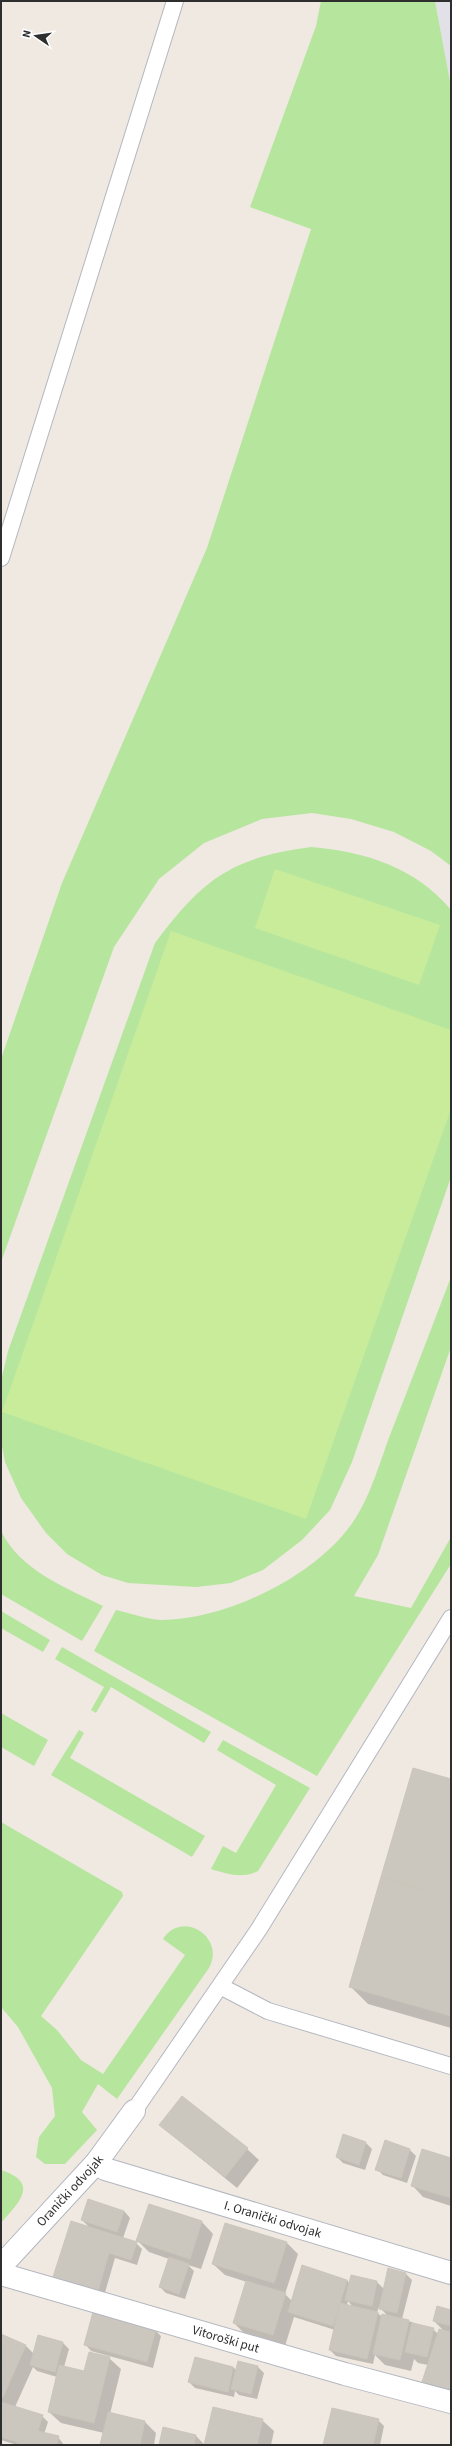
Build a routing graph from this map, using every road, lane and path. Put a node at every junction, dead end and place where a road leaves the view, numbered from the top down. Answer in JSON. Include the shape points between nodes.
{"nodes":[{"id":1,"x":175,"y":1,"type":"edge"},
{"id":2,"x":1,"y":558,"type":"edge"},
{"id":3,"x":451,"y":1618,"type":"edge"},
{"id":4,"x":220,"y":1986,"type":"junction"},
{"id":5,"x":451,"y":2066,"type":"edge"},
{"id":6,"x":134,"y":2111,"type":"joint"},
{"id":7,"x":96,"y":2163,"type":"junction"},
{"id":8,"x":1,"y":2266,"type":"edge"},
{"id":9,"x":451,"y":2273,"type":"edge"},
{"id":10,"x":1,"y":2274,"type":"edge"},
{"id":11,"x":451,"y":2402,"type":"edge"}],
"edges":[{"from":1,"to":2,"type":"lane"},
{"from":3,"to":4,"type":"lane","via":[[259,1929]]},
{"from":4,"to":5,"type":"lane","via":[[268,2011]]},
{"from":4,"to":6,"type":"lane"},
{"from":6,"to":7,"type":"street","name":"Oranički odvojak"},
{"from":7,"to":8,"type":"street","name":"Oranički odvojak"},
{"from":7,"to":9,"type":"street","name":"I. Oranički odvojak","via":[[105,2168]]},
{"from":10,"to":11,"type":"street","name":"Vitoroški put","via":[[345,2374]]}]}
